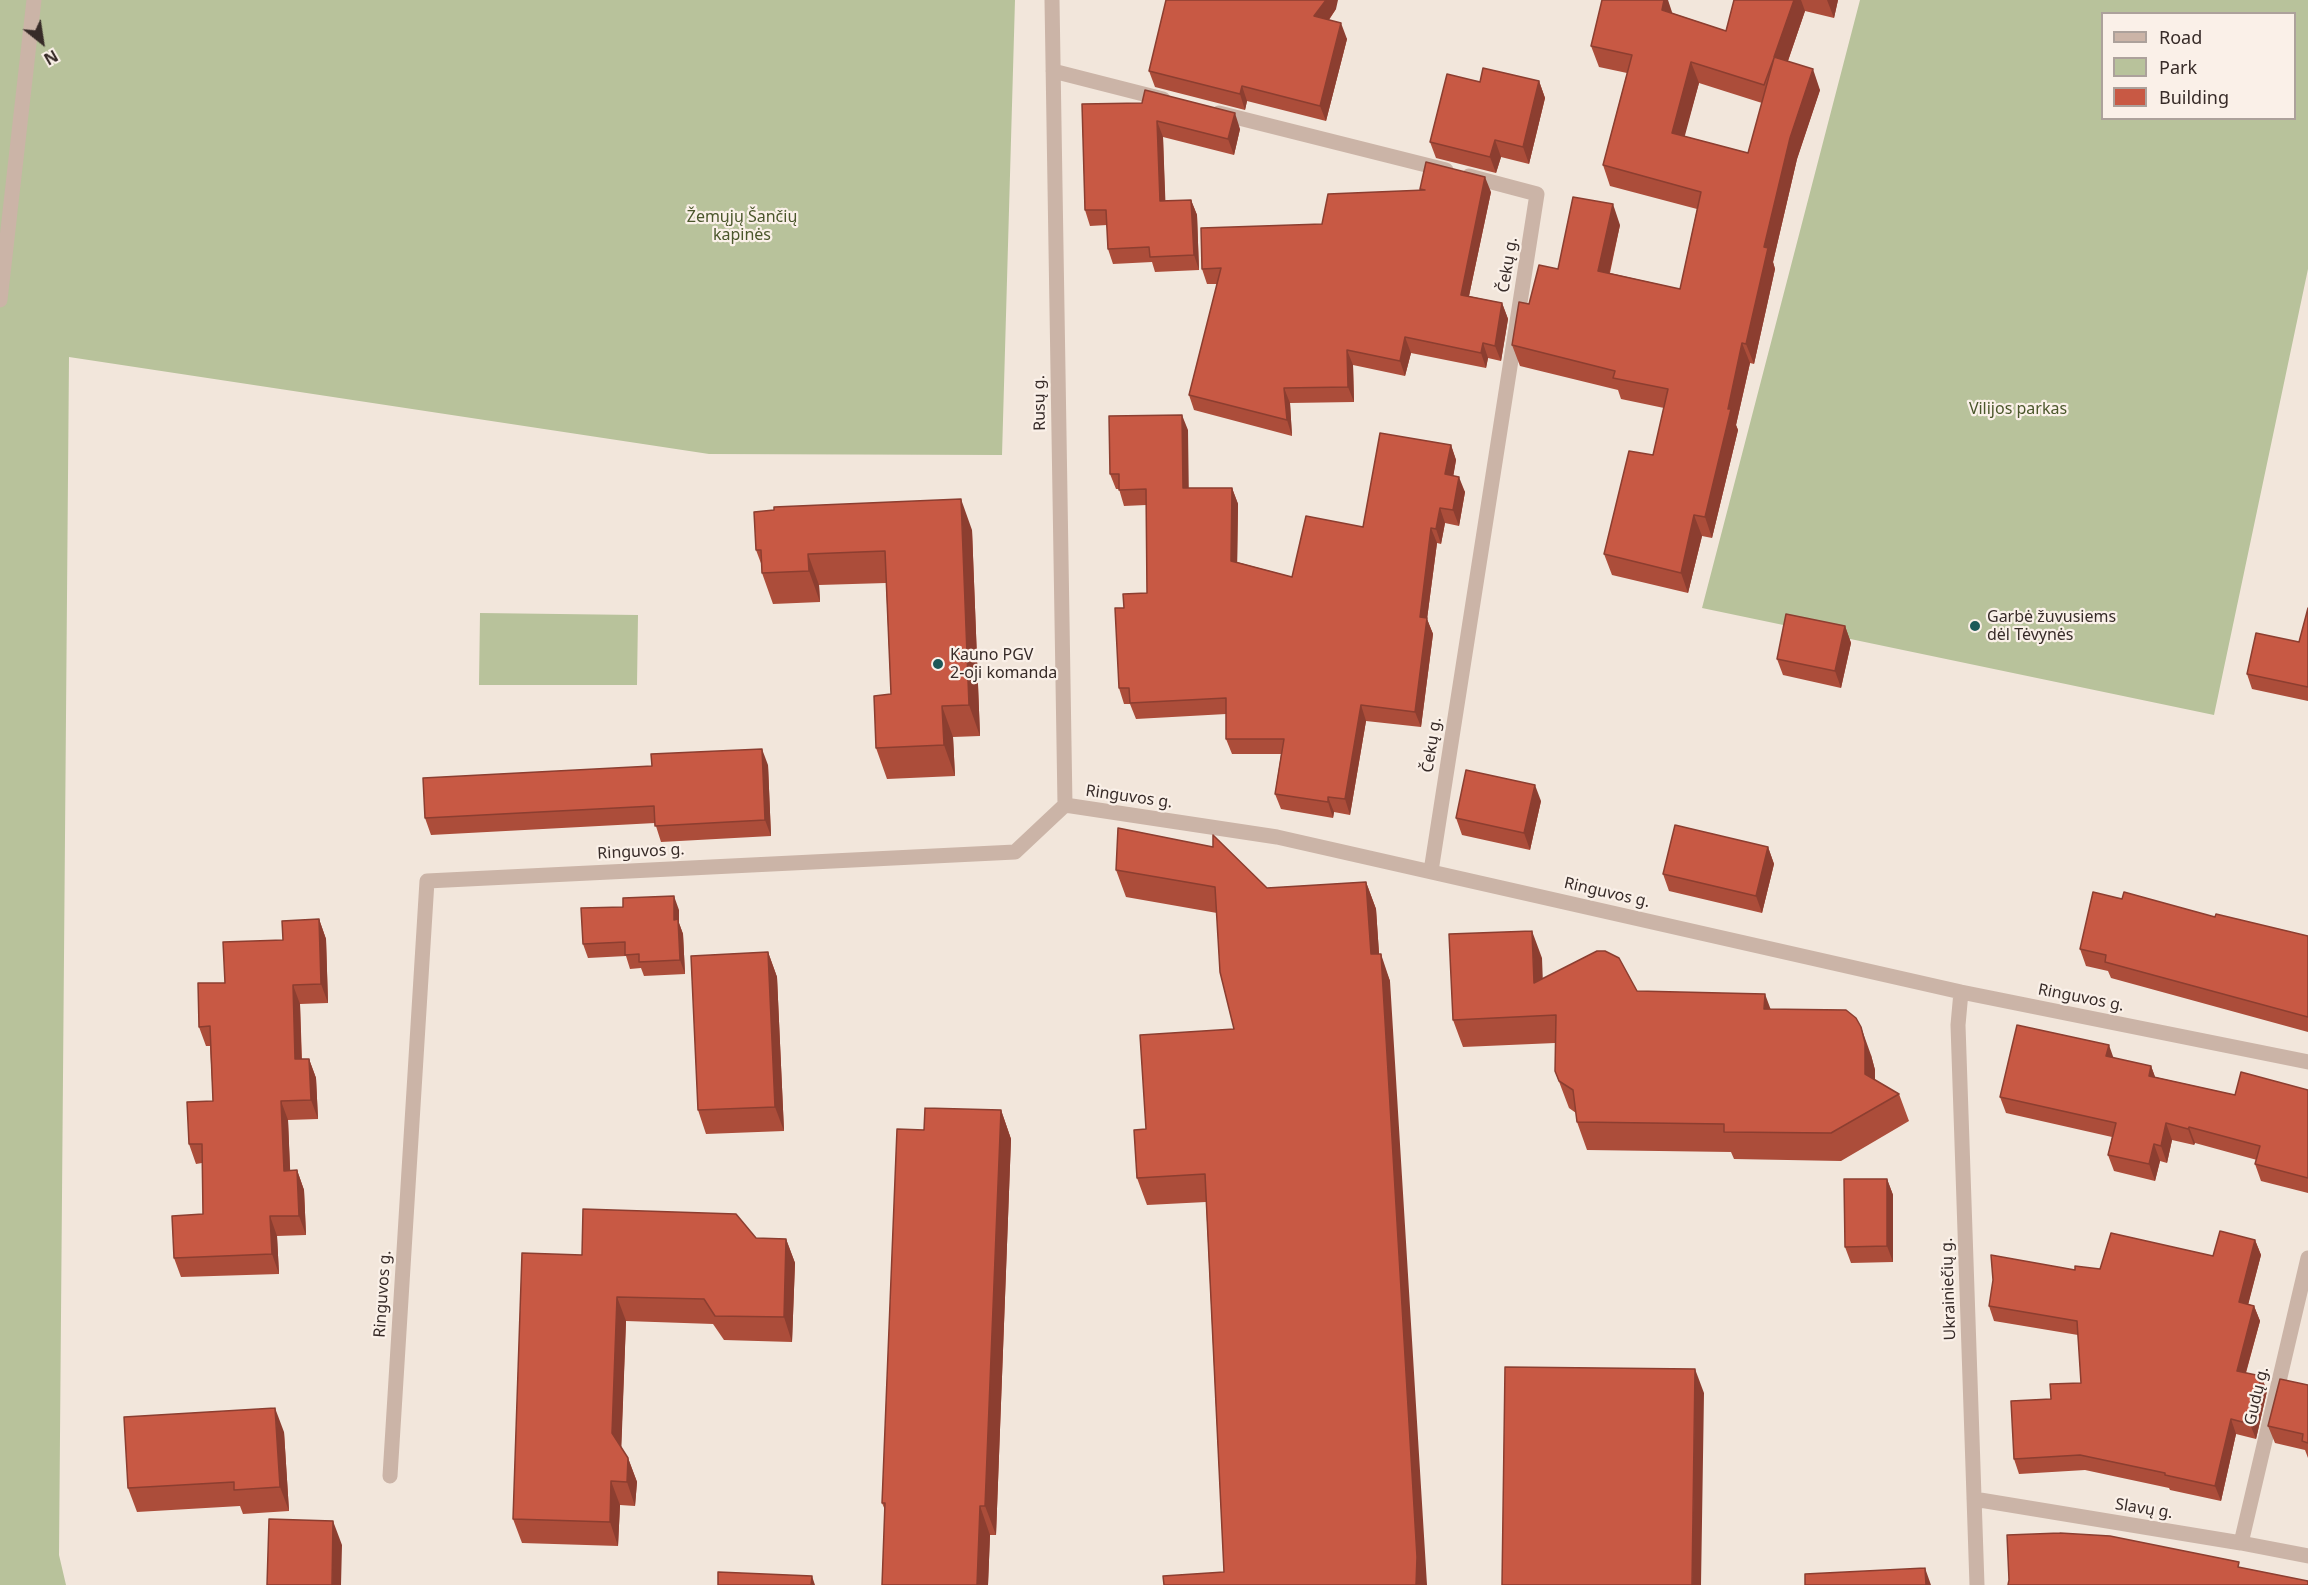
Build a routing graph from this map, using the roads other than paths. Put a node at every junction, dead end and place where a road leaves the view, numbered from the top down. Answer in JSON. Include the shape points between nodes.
{"nodes":[{"id":1,"x":34,"y":0,"type":"edge"},
{"id":2,"x":1052,"y":0,"type":"edge"},
{"id":3,"x":1053,"y":71,"type":"junction"},
{"id":4,"x":1180,"y":103,"type":"edge"},
{"id":5,"x":1203,"y":109,"type":"edge"},
{"id":6,"x":0,"y":300,"type":"edge"},
{"id":7,"x":1065,"y":806,"type":"junction"},
{"id":8,"x":1431,"y":871,"type":"junction"},
{"id":9,"x":1960,"y":992,"type":"junction"},
{"id":10,"x":2308,"y":1062,"type":"edge"},
{"id":11,"x":2308,"y":1258,"type":"edge"},
{"id":12,"x":390,"y":1476,"type":"dead end"},
{"id":13,"x":1974,"y":1499,"type":"junction"},
{"id":14,"x":2241,"y":1543,"type":"junction"},
{"id":15,"x":2308,"y":1556,"type":"edge"},
{"id":16,"x":1977,"y":1585,"type":"edge"}],
"edges":[{"from":1,"to":6,"type":"street"},
{"from":2,"to":3,"type":"street","name":"Rusų g."},
{"from":3,"to":4,"type":"street"},
{"from":3,"to":7,"type":"street","name":"Rusų g."},
{"from":5,"to":8,"type":"street","name":"Čekų g.","via":[[1537,194]]},
{"from":7,"to":8,"type":"street","name":"Ringuvos g.","via":[[1277,837]]},
{"from":7,"to":12,"type":"street","name":"Ringuvos g.","via":[[1015,852],[427,881]]},
{"from":8,"to":9,"type":"street","name":"Ringuvos g."},
{"from":9,"to":10,"type":"street","name":"Ringuvos g."},
{"from":9,"to":13,"type":"street","name":"Ukrainiečių g."},
{"from":11,"to":14,"type":"street","name":"Gudų g."},
{"from":13,"to":14,"type":"street","name":"Slavų g."},
{"from":13,"to":16,"type":"street","name":"Ukrainiečių g."},
{"from":14,"to":15,"type":"street","name":"Slavų g."}]}
